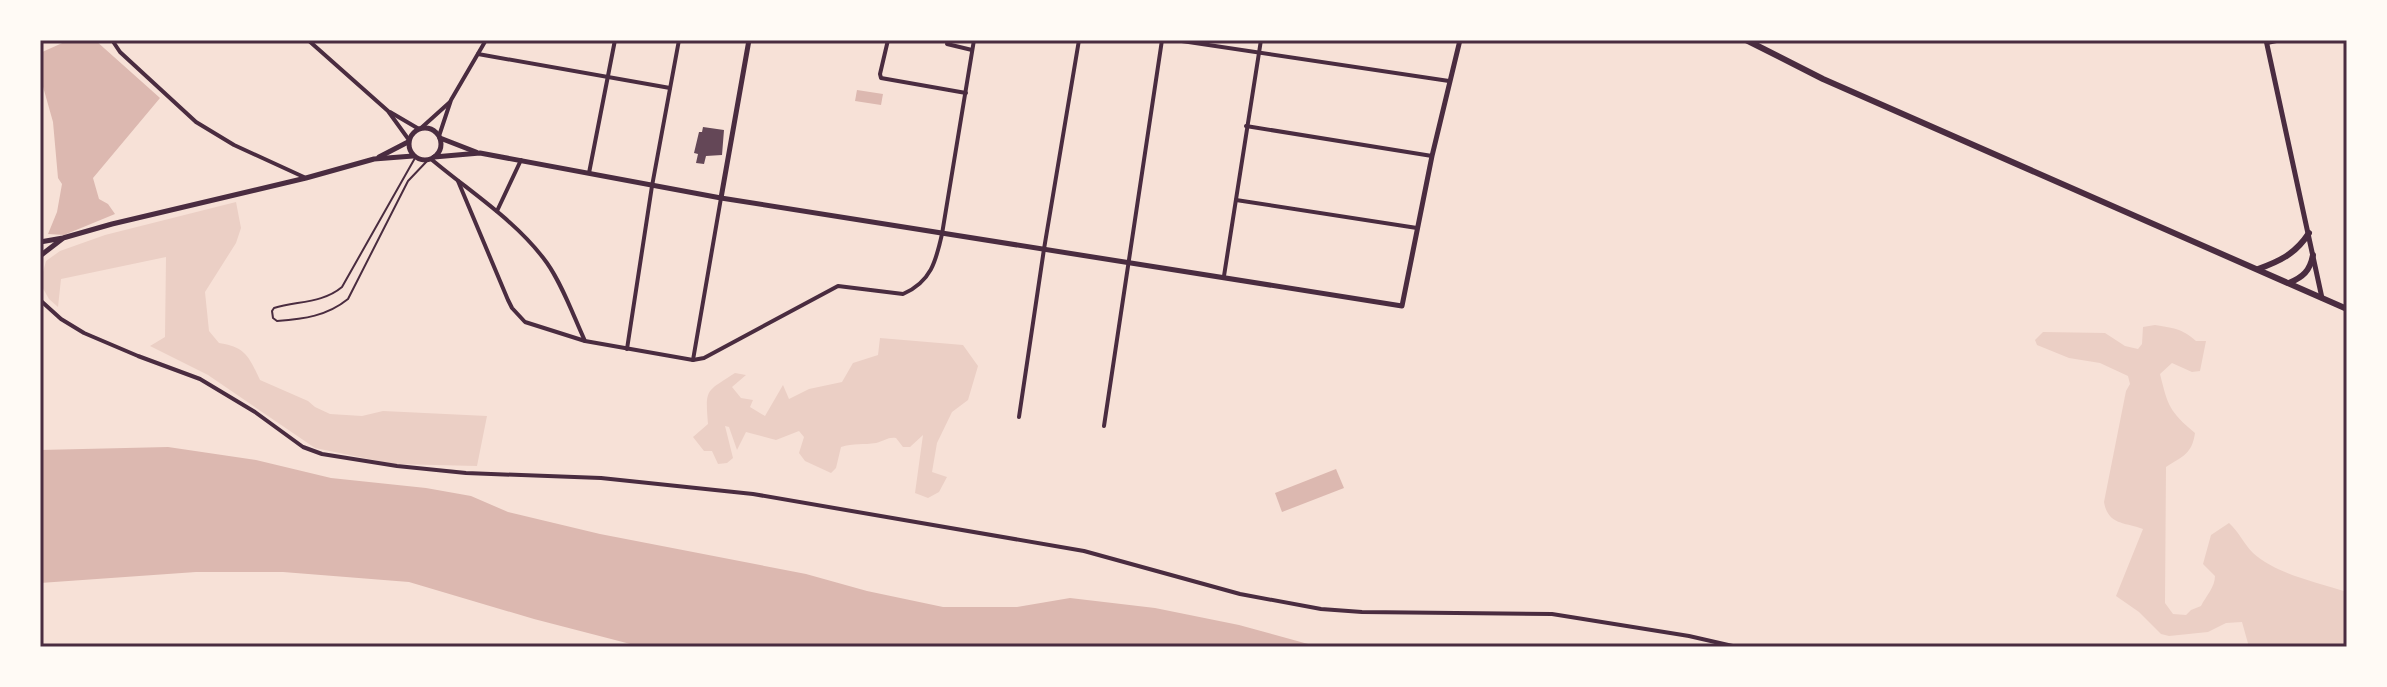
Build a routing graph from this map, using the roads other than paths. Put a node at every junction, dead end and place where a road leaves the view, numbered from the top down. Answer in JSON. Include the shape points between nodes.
{"nodes":[{"id":1,"x":112,"y":40,"type":"edge"},
{"id":2,"x":308,"y":40,"type":"edge"},
{"id":3,"x":486,"y":40,"type":"edge"},
{"id":4,"x":615,"y":40,"type":"edge"},
{"id":5,"x":679,"y":40,"type":"edge"},
{"id":6,"x":749,"y":40,"type":"edge"},
{"id":7,"x":888,"y":40,"type":"edge"},
{"id":8,"x":974,"y":40,"type":"edge"},
{"id":9,"x":1079,"y":40,"type":"edge"},
{"id":10,"x":1162,"y":40,"type":"edge"},
{"id":11,"x":1175,"y":40,"type":"edge"},
{"id":12,"x":1261,"y":40,"type":"edge"},
{"id":13,"x":1460,"y":40,"type":"edge"},
{"id":14,"x":1746,"y":40,"type":"edge"},
{"id":15,"x":2281,"y":40,"type":"edge"},
{"id":16,"x":2267,"y":42,"type":"edge"},
{"id":17,"x":947,"y":44,"type":"dead end"},
{"id":18,"x":973,"y":50,"type":"junction"},
{"id":19,"x":1258,"y":52,"type":"junction"},
{"id":20,"x":478,"y":54,"type":"junction"},
{"id":21,"x":609,"y":77,"type":"junction"},
{"id":22,"x":1449,"y":81,"type":"junction"},
{"id":23,"x":670,"y":88,"type":"junction"},
{"id":24,"x":966,"y":93,"type":"junction"},
{"id":25,"x":451,"y":100,"type":"junction"},
{"id":26,"x":388,"y":111,"type":"junction"},
{"id":27,"x":1246,"y":126,"type":"junction"},
{"id":28,"x":420,"y":129,"type":"junction"},
{"id":29,"x":439,"y":137,"type":"junction"},
{"id":30,"x":409,"y":141,"type":"junction"},
{"id":31,"x":480,"y":153,"type":"junction"},
{"id":32,"x":1432,"y":156,"type":"junction"},
{"id":33,"x":414,"y":157,"type":"junction"},
{"id":34,"x":374,"y":159,"type":"junction"},
{"id":35,"x":431,"y":159,"type":"junction"},
{"id":36,"x":521,"y":160,"type":"junction"},
{"id":37,"x":589,"y":173,"type":"junction"},
{"id":38,"x":306,"y":178,"type":"junction"},
{"id":39,"x":458,"y":181,"type":"junction"},
{"id":40,"x":652,"y":186,"type":"junction"},
{"id":41,"x":721,"y":198,"type":"junction"},
{"id":42,"x":1236,"y":200,"type":"junction"},
{"id":43,"x":497,"y":211,"type":"junction"},
{"id":44,"x":1417,"y":228,"type":"junction"},
{"id":45,"x":2309,"y":233,"type":"junction"},
{"id":46,"x":942,"y":234,"type":"junction"},
{"id":47,"x":63,"y":238,"type":"junction"},
{"id":48,"x":40,"y":242,"type":"edge"},
{"id":49,"x":1044,"y":249,"type":"junction"},
{"id":50,"x":2313,"y":255,"type":"junction"},
{"id":51,"x":40,"y":256,"type":"edge"},
{"id":52,"x":1129,"y":262,"type":"junction"},
{"id":53,"x":2258,"y":269,"type":"junction"},
{"id":54,"x":1224,"y":276,"type":"junction"},
{"id":55,"x":2289,"y":283,"type":"junction"},
{"id":56,"x":2322,"y":298,"type":"junction"},
{"id":57,"x":40,"y":300,"type":"edge"},
{"id":58,"x":2347,"y":309,"type":"edge"},
{"id":59,"x":585,"y":341,"type":"junction"},
{"id":60,"x":627,"y":349,"type":"junction"},
{"id":61,"x":693,"y":360,"type":"junction"},
{"id":62,"x":1019,"y":417,"type":"dead end"},
{"id":63,"x":1104,"y":426,"type":"dead end"},
{"id":64,"x":1737,"y":647,"type":"edge"}],
"edges":[{"from":1,"to":38,"type":"street","via":[[196,122]]},
{"from":2,"to":26,"type":"street"},
{"from":3,"to":20,"type":"street"},
{"from":4,"to":21,"type":"street"},
{"from":5,"to":23,"type":"street"},
{"from":6,"to":41,"type":"street"},
{"from":7,"to":24,"type":"street","via":[[880,76]]},
{"from":8,"to":18,"type":"street"},
{"from":9,"to":49,"type":"street"},
{"from":10,"to":52,"type":"street"},
{"from":11,"to":19,"type":"street"},
{"from":12,"to":19,"type":"street"},
{"from":13,"to":22,"type":"street"},
{"from":14,"to":53,"type":"main road","via":[[1823,79]]},
{"from":15,"to":16,"type":"street"},
{"from":16,"to":45,"type":"street"},
{"from":17,"to":18,"type":"street"},
{"from":18,"to":24,"type":"street"},
{"from":19,"to":22,"type":"street"},
{"from":19,"to":27,"type":"street"},
{"from":20,"to":21,"type":"street"},
{"from":20,"to":25,"type":"street"},
{"from":21,"to":23,"type":"street"},
{"from":21,"to":37,"type":"street"},
{"from":22,"to":32,"type":"street"},
{"from":23,"to":40,"type":"street"},
{"from":24,"to":46,"type":"street"},
{"from":25,"to":28,"type":"street"},
{"from":25,"to":29,"type":"street"},
{"from":26,"to":28,"type":"street"},
{"from":26,"to":30,"type":"street"},
{"from":27,"to":32,"type":"street"},
{"from":27,"to":42,"type":"street"},
{"from":28,"to":29,"type":"street","via":[[431,129]]},
{"from":28,"to":30,"type":"street"},
{"from":29,"to":31,"type":"street"},
{"from":29,"to":35,"type":"street","via":[[440,148]]},
{"from":30,"to":33,"type":"street"},
{"from":30,"to":34,"type":"street"},
{"from":31,"to":35,"type":"street"},
{"from":31,"to":36,"type":"street"},
{"from":32,"to":44,"type":"street"},
{"from":33,"to":34,"type":"street"},
{"from":33,"to":35,"type":"street"},
{"from":33,"to":35,"type":"lane","via":[[342,287],[322,299],[274,308],[273,318],[322,314],[348,299],[408,181]]},
{"from":34,"to":38,"type":"street"},
{"from":35,"to":39,"type":"street"},
{"from":36,"to":37,"type":"street"},
{"from":36,"to":43,"type":"street"},
{"from":37,"to":40,"type":"street"},
{"from":38,"to":47,"type":"street"},
{"from":39,"to":43,"type":"street"},
{"from":39,"to":59,"type":"street","via":[[512,308],[525,322]]},
{"from":40,"to":41,"type":"street"},
{"from":40,"to":60,"type":"street"},
{"from":41,"to":46,"type":"street"},
{"from":41,"to":61,"type":"street"},
{"from":42,"to":44,"type":"street"},
{"from":42,"to":54,"type":"street"},
{"from":43,"to":59,"type":"street","via":[[545,261]]},
{"from":44,"to":54,"type":"street","via":[[1402,306]]},
{"from":45,"to":50,"type":"street"},
{"from":45,"to":53,"type":"main road","via":[[2287,258]]},
{"from":46,"to":49,"type":"street"},
{"from":46,"to":61,"type":"street","via":[[933,268],[909,291],[838,286]]},
{"from":47,"to":48,"type":"street"},
{"from":47,"to":51,"type":"street"},
{"from":49,"to":52,"type":"street"},
{"from":49,"to":62,"type":"street"},
{"from":50,"to":55,"type":"main road","via":[[2303,276]]},
{"from":50,"to":56,"type":"street"},
{"from":52,"to":54,"type":"street"},
{"from":52,"to":63,"type":"street"},
{"from":53,"to":55,"type":"main road"},
{"from":55,"to":56,"type":"main road"},
{"from":56,"to":58,"type":"main road"},
{"from":57,"to":64,"type":"street","via":[[84,333],[200,379],[322,454],[425,469],[601,478],[753,494],[1084,551],[1240,594],[1321,609],[1552,614]]},
{"from":59,"to":60,"type":"street"},
{"from":60,"to":61,"type":"street"}]}
